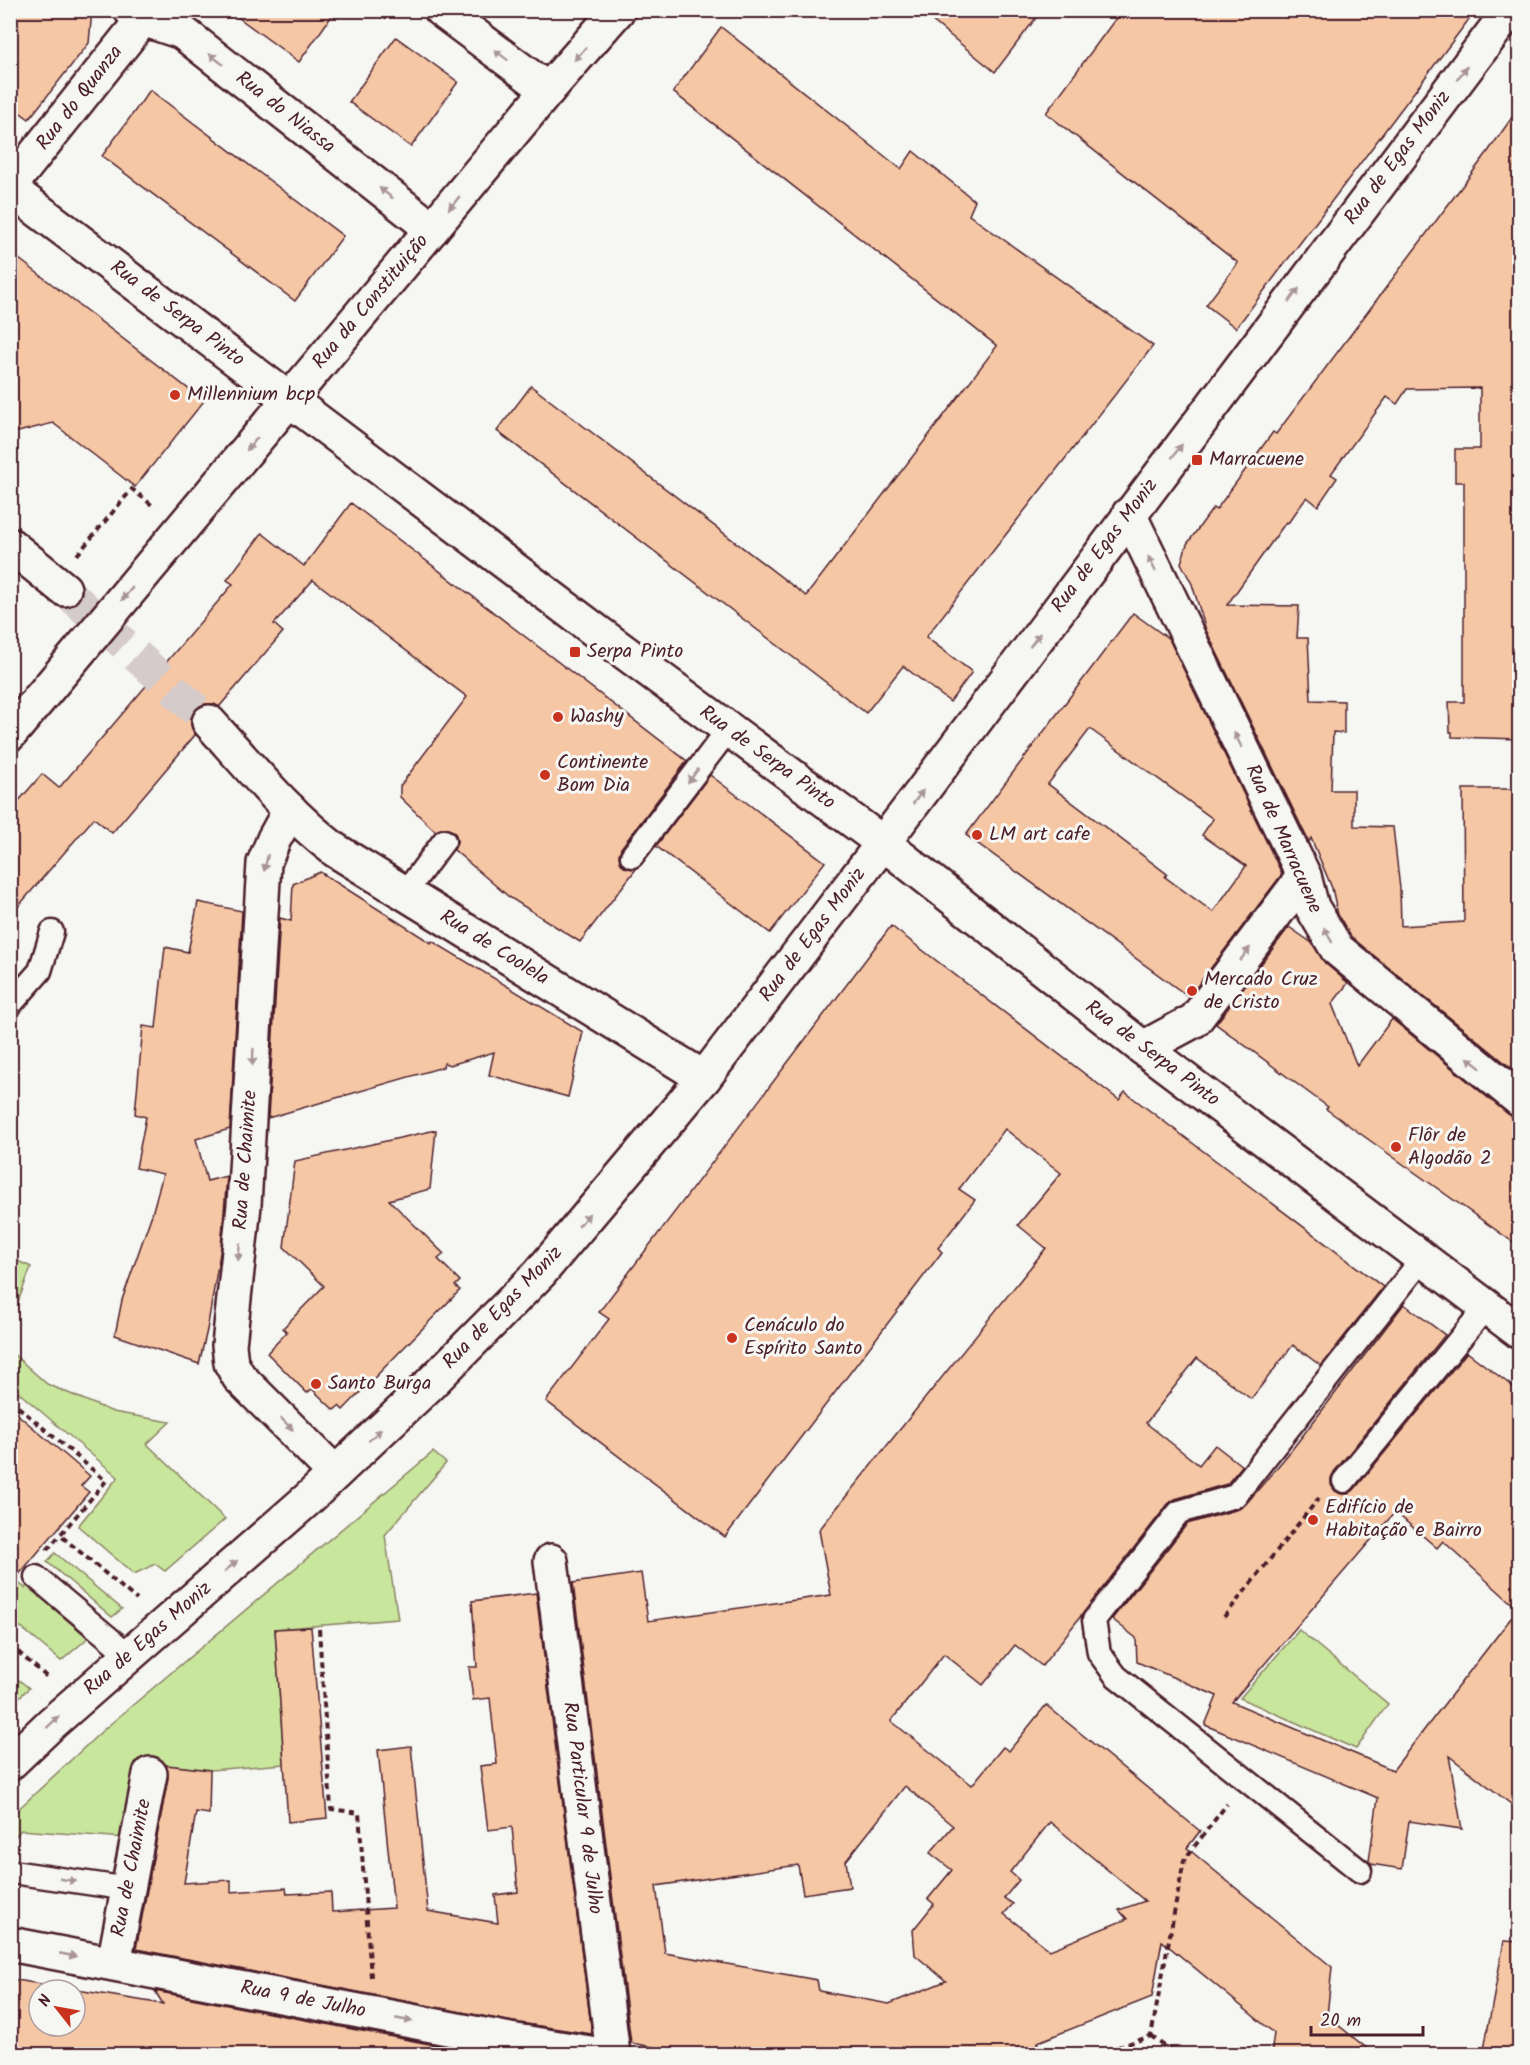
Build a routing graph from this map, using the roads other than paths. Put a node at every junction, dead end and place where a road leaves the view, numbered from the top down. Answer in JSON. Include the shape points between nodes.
{"nodes":[{"id":1,"x":441,"y":10,"type":"edge"},
{"id":2,"x":618,"y":10,"type":"edge"},
{"id":3,"x":1509,"y":10,"type":"edge"},
{"id":4,"x":141,"y":13,"type":"edge"},
{"id":5,"x":548,"y":90,"type":"junction"},
{"id":6,"x":10,"y":187,"type":"edge"},
{"id":7,"x":432,"y":229,"type":"junction"},
{"id":8,"x":289,"y":399,"type":"junction"},
{"id":9,"x":1129,"y":514,"type":"junction"},
{"id":10,"x":10,"y":545,"type":"edge"},
{"id":11,"x":64,"y":589,"type":"tunnel mouth"},
{"id":12,"x":209,"y":722,"type":"tunnel mouth"},
{"id":13,"x":728,"y":730,"type":"junction"},
{"id":14,"x":10,"y":734,"type":"edge"},
{"id":15,"x":290,"y":810,"type":"junction"},
{"id":16,"x":444,"y":841,"type":"dead end"},
{"id":17,"x":883,"y":843,"type":"junction"},
{"id":18,"x":632,"y":856,"type":"dead end"},
{"id":19,"x":1304,"y":876,"type":"junction"},
{"id":20,"x":405,"y":893,"type":"junction"},
{"id":21,"x":52,"y":932,"type":"dead end"},
{"id":22,"x":10,"y":1005,"type":"edge"},
{"id":23,"x":1143,"y":1048,"type":"junction"},
{"id":24,"x":704,"y":1078,"type":"junction"},
{"id":25,"x":1520,"y":1100,"type":"edge"},
{"id":26,"x":1423,"y":1258,"type":"junction"},
{"id":27,"x":1486,"y":1307,"type":"junction"},
{"id":28,"x":1520,"y":1332,"type":"edge"},
{"id":29,"x":335,"y":1473,"type":"junction"},
{"id":30,"x":1344,"y":1481,"type":"road end"},
{"id":31,"x":551,"y":1561,"type":"dead end"},
{"id":32,"x":36,"y":1576,"type":"dead end"},
{"id":33,"x":129,"y":1655,"type":"junction"},
{"id":34,"x":10,"y":1763,"type":"edge"},
{"id":35,"x":150,"y":1774,"type":"dead end"},
{"id":36,"x":1360,"y":1871,"type":"dead end"},
{"id":37,"x":10,"y":1874,"type":"edge"},
{"id":38,"x":129,"y":1889,"type":"junction"},
{"id":39,"x":10,"y":1944,"type":"edge"},
{"id":40,"x":114,"y":1963,"type":"junction"},
{"id":41,"x":502,"y":2047,"type":"edge"},
{"id":42,"x":596,"y":2055,"type":"edge"},
{"id":43,"x":612,"y":2055,"type":"edge"}],
"edges":[{"from":5,"to":1,"type":"street","one_way":true},
{"from":2,"to":5,"type":"street","name":"Rua da Constituição","one_way":true},
{"from":9,"to":3,"type":"street","name":"Rua de Egas Moniz","one_way":true},
{"from":4,"to":6,"type":"street","name":"Rua do Quanza"},
{"from":7,"to":4,"type":"street","name":"Rua do Niassa","one_way":true,"via":[[182,33]]},
{"from":5,"to":7,"type":"street","name":"Rua da Constituição","one_way":true},
{"from":6,"to":8,"type":"street","name":"Rua de Serpa Pinto"},
{"from":7,"to":8,"type":"street","name":"Rua da Constituição"},
{"from":8,"to":13,"type":"street","name":"Rua de Serpa Pinto"},
{"from":8,"to":14,"type":"street","name":"Rua da Constituição","one_way":true},
{"from":17,"to":9,"type":"street","name":"Rua de Egas Moniz","one_way":true},
{"from":19,"to":9,"type":"street","name":"Rua de Marracuene","one_way":true},
{"from":10,"to":11,"type":"street"},
{"from":12,"to":15,"type":"street","name":"Rua de Coolela"},
{"from":13,"to":17,"type":"street","name":"Rua de Serpa Pinto"},
{"from":13,"to":18,"type":"lane","one_way":true},
{"from":15,"to":20,"type":"street","name":"Rua de Coolela","via":[[335,850]]},
{"from":15,"to":29,"type":"street","name":"Rua de Chaimite","one_way":true,"via":[[264,863],[244,1205],[229,1345],[231,1363],[239,1377]]},
{"from":16,"to":20,"type":"lane"},
{"from":17,"to":23,"type":"street","name":"Rua de Serpa Pinto"},
{"from":17,"to":24,"type":"street","name":"Rua de Egas Moniz"},
{"from":23,"to":19,"type":"street","one_way":true,"via":[[1195,1020]]},
{"from":25,"to":19,"type":"street","name":"Rua de Marracuene","one_way":true,"via":[[1336,949],[1312,907]]},
{"from":20,"to":24,"type":"street","name":"Rua de Coolela"},
{"from":21,"to":22,"type":"lane","via":[[40,971]]},
{"from":23,"to":26,"type":"street","name":"Rua de Serpa Pinto"},
{"from":29,"to":24,"type":"street","name":"Rua de Egas Moniz","one_way":true,"via":[[540,1273]]},
{"from":26,"to":27,"type":"street","name":"Rua de Serpa Pinto"},
{"from":26,"to":36,"type":"lane","via":[[1235,1496],[1179,1512],[1094,1620],[1099,1653],[1116,1676]]},
{"from":27,"to":28,"type":"street","name":"Rua de Serpa Pinto"},
{"from":27,"to":30,"type":"lane"},
{"from":33,"to":29,"type":"street","name":"Rua de Egas Moniz","one_way":true},
{"from":31,"to":43,"type":"street","name":"Rua Particular 9 de Julho"},
{"from":32,"to":33,"type":"lane"},
{"from":34,"to":33,"type":"street","name":"Rua de Egas Moniz","one_way":true},
{"from":35,"to":38,"type":"street","name":"Rua de Chaimite"},
{"from":37,"to":38,"type":"lane","one_way":true},
{"from":38,"to":40,"type":"street","name":"Rua de Chaimite"},
{"from":39,"to":40,"type":"street","name":"Rua 9 de Julho","one_way":true},
{"from":40,"to":41,"type":"street","name":"Rua 9 de Julho","one_way":true,"via":[[373,2014]]},
{"from":41,"to":42,"type":"street","name":"Rua 9 de Julho"}]}
